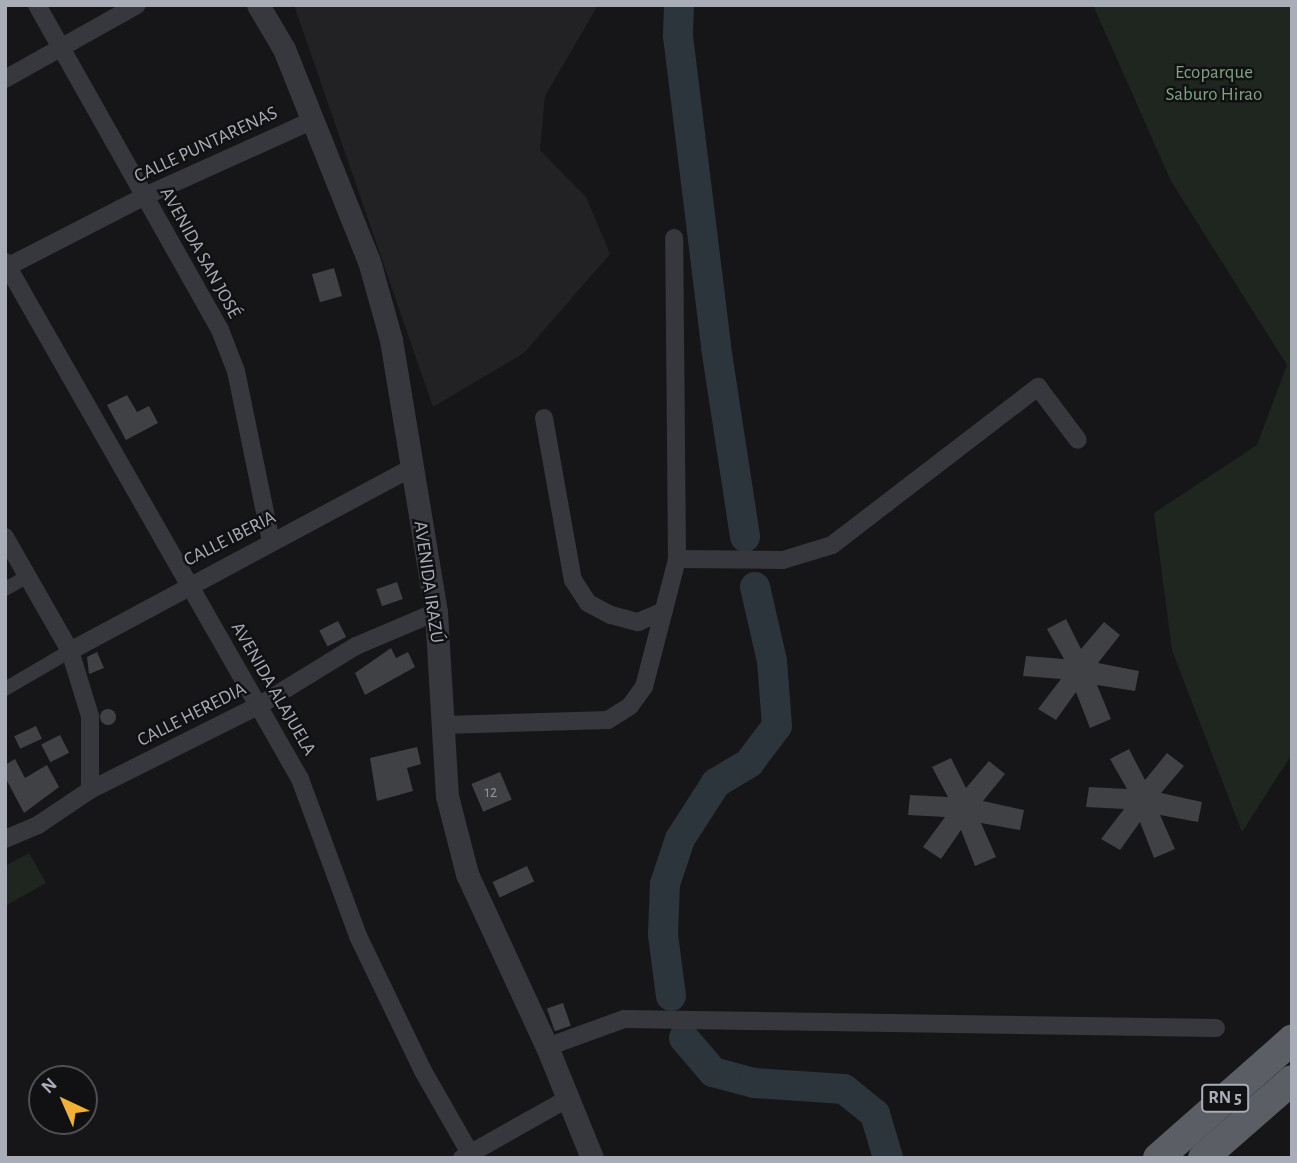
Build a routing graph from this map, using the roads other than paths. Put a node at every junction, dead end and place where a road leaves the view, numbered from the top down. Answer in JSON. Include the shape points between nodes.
{"nodes":[{"id":1,"x":37,"y":5,"type":"edge"},
{"id":2,"x":137,"y":5,"type":"edge"},
{"id":3,"x":258,"y":5,"type":"edge"},
{"id":4,"x":61,"y":49,"type":"junction"},
{"id":5,"x":5,"y":79,"type":"edge"},
{"id":6,"x":313,"y":120,"type":"junction"},
{"id":7,"x":145,"y":196,"type":"junction"},
{"id":8,"x":674,"y":238,"type":"dead end"},
{"id":9,"x":6,"y":265,"type":"edge"},
{"id":10,"x":544,"y":418,"type":"dead end"},
{"id":11,"x":1078,"y":440,"type":"dead end"},
{"id":12,"x":411,"y":468,"type":"junction"},
{"id":13,"x":5,"y":537,"type":"edge"},
{"id":14,"x":271,"y":542,"type":"junction"},
{"id":15,"x":677,"y":559,"type":"junction"},
{"id":16,"x":28,"y":576,"type":"junction"},
{"id":17,"x":188,"y":584,"type":"junction"},
{"id":18,"x":5,"y":589,"type":"edge"},
{"id":19,"x":664,"y":611,"type":"junction"},
{"id":20,"x":436,"y":612,"type":"junction"},
{"id":21,"x":70,"y":652,"type":"junction"},
{"id":22,"x":5,"y":689,"type":"edge"},
{"id":23,"x":258,"y":706,"type":"junction"},
{"id":24,"x":443,"y":725,"type":"junction"},
{"id":25,"x":90,"y":790,"type":"junction"},
{"id":26,"x":5,"y":839,"type":"edge"},
{"id":27,"x":1216,"y":1028,"type":"dead end"},
{"id":28,"x":1292,"y":1041,"type":"edge"},
{"id":29,"x":547,"y":1048,"type":"junction"},
{"id":30,"x":1292,"y":1080,"type":"edge"},
{"id":31,"x":567,"y":1099,"type":"junction"},
{"id":32,"x":466,"y":1156,"type":"edge"},
{"id":33,"x":592,"y":1158,"type":"edge"},
{"id":34,"x":1158,"y":1158,"type":"edge"},
{"id":35,"x":1203,"y":1158,"type":"edge"}],
"edges":[{"from":1,"to":4,"type":"street","name":"AVENIDA SAN JOSÉ"},
{"from":2,"to":4,"type":"street"},
{"from":3,"to":6,"type":"street","name":"AVENIDA IRAZÚ","via":[[284,49]]},
{"from":4,"to":5,"type":"street"},
{"from":4,"to":7,"type":"street","name":"AVENIDA SAN JOSÉ"},
{"from":6,"to":7,"type":"street","name":"CALLE PUNTARENAS"},
{"from":6,"to":12,"type":"street","name":"AVENIDA IRAZÚ","via":[[376,287],[391,340]]},
{"from":7,"to":9,"type":"street","name":"CALLE PUNTARENAS"},
{"from":7,"to":14,"type":"street","name":"AVENIDA SAN JOSÉ","via":[[220,330],[236,371]]},
{"from":8,"to":15,"type":"street"},
{"from":9,"to":17,"type":"street","name":"AVENIDA ALAJUELA"},
{"from":10,"to":19,"type":"street","via":[[573,580],[588,603],[611,615],[638,622]]},
{"from":11,"to":15,"type":"street","via":[[1038,387],[832,545],[783,560]]},
{"from":12,"to":14,"type":"street","name":"CALLE IBERIA"},
{"from":12,"to":20,"type":"street","name":"AVENIDA IRAZÚ"},
{"from":13,"to":16,"type":"street"},
{"from":14,"to":17,"type":"street","name":"CALLE IBERIA"},
{"from":15,"to":19,"type":"street"},
{"from":16,"to":18,"type":"street"},
{"from":16,"to":21,"type":"street"},
{"from":17,"to":21,"type":"street","name":"CALLE IBERIA"},
{"from":17,"to":23,"type":"street","name":"AVENIDA ALAJUELA"},
{"from":19,"to":24,"type":"street","via":[[644,687],[630,706],[608,720]]},
{"from":20,"to":23,"type":"street","name":"CALLE HEREDIA","via":[[356,646]]},
{"from":20,"to":24,"type":"street","name":"AVENIDA IRAZÚ"},
{"from":21,"to":22,"type":"street"},
{"from":21,"to":25,"type":"street","via":[[90,716]]},
{"from":23,"to":25,"type":"street","name":"CALLE HEREDIA"},
{"from":23,"to":32,"type":"street","name":"AVENIDA ALAJUELA","via":[[300,779],[364,948]]},
{"from":24,"to":29,"type":"street","name":"AVENIDA IRAZÚ","via":[[447,796],[467,874]]},
{"from":25,"to":26,"type":"street","name":"CALLE HEREDIA","via":[[38,825]]},
{"from":27,"to":29,"type":"street","via":[[624,1019]]},
{"from":28,"to":34,"type":"highway","number":"RN 5"},
{"from":29,"to":31,"type":"street","name":"AVENIDA IRAZÚ"},
{"from":30,"to":35,"type":"highway","number":"RN 5"},
{"from":31,"to":32,"type":"street"},
{"from":31,"to":33,"type":"street","name":"AVENIDA IRAZÚ"}]}
